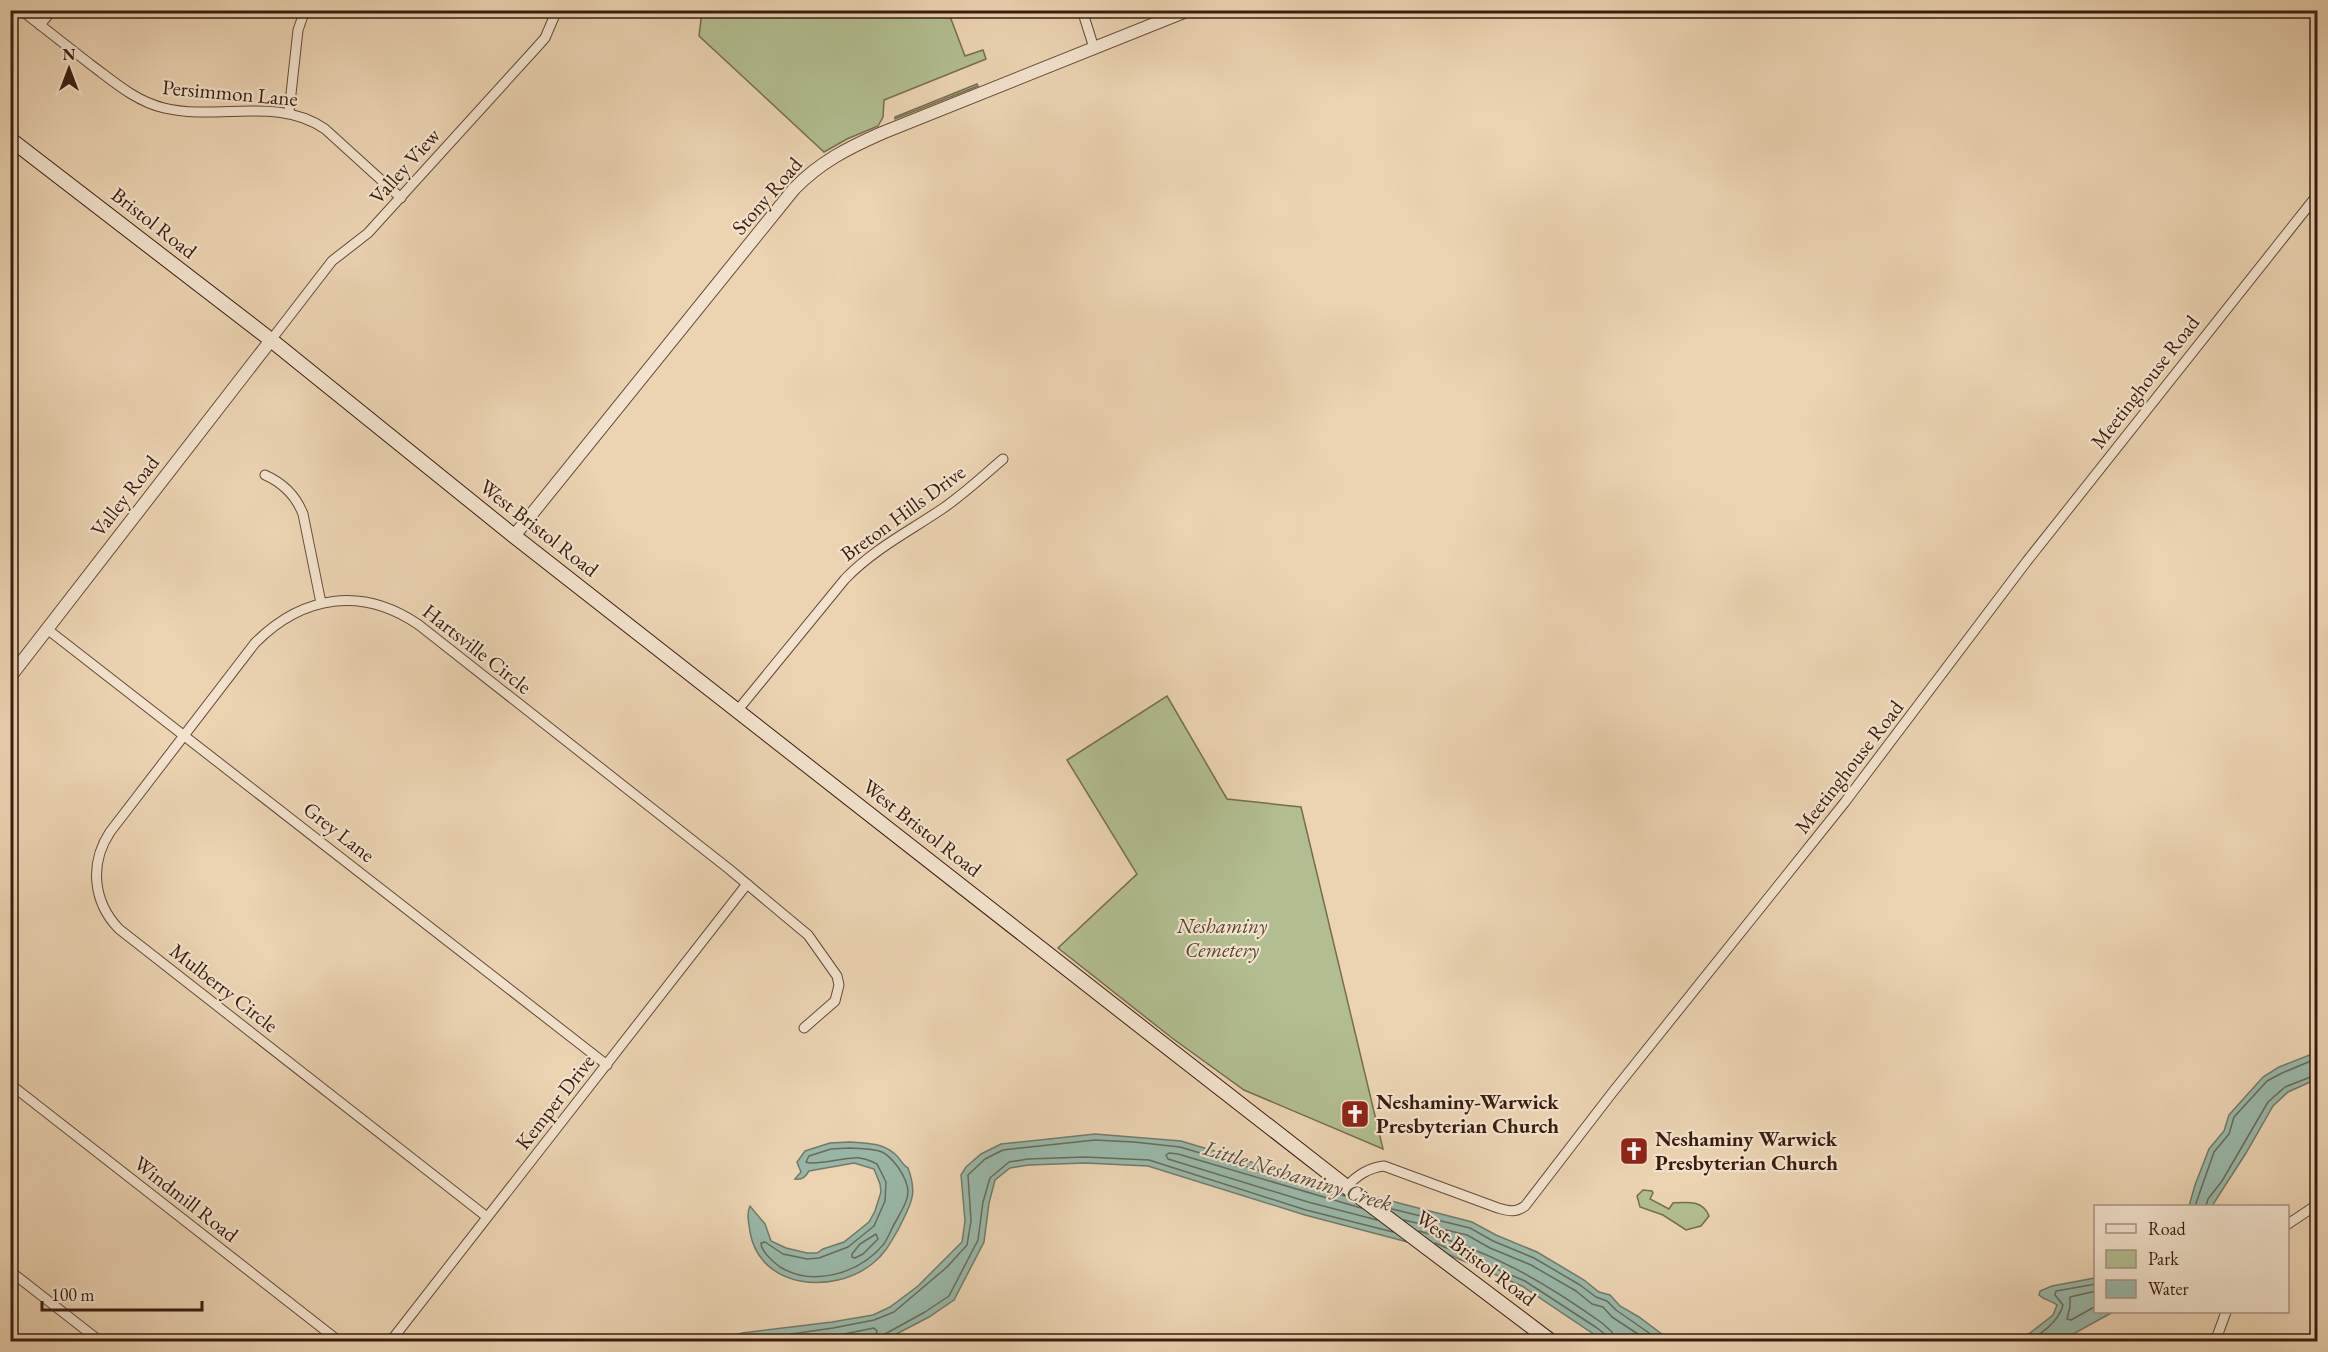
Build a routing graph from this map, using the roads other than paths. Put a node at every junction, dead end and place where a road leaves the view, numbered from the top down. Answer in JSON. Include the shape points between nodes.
{"nodes":[{"id":1,"x":21,"y":10,"type":"edge"},
{"id":2,"x":52,"y":10,"type":"edge"},
{"id":3,"x":305,"y":10,"type":"edge"},
{"id":4,"x":557,"y":10,"type":"edge"},
{"id":5,"x":1082,"y":10,"type":"edge"},
{"id":6,"x":1189,"y":10,"type":"edge"},
{"id":7,"x":40,"y":25,"type":"junction"},
{"id":8,"x":1094,"y":48,"type":"junction"},
{"id":9,"x":289,"y":112,"type":"junction"},
{"id":10,"x":10,"y":139,"type":"edge"},
{"id":11,"x":2318,"y":194,"type":"edge"},
{"id":12,"x":401,"y":198,"type":"junction"},
{"id":13,"x":271,"y":340,"type":"junction"},
{"id":14,"x":1003,"y":459,"type":"dead end"},
{"id":15,"x":265,"y":476,"type":"dead end"},
{"id":16,"x":514,"y":536,"type":"junction"},
{"id":17,"x":321,"y":603,"type":"junction"},
{"id":18,"x":47,"y":629,"type":"junction"},
{"id":19,"x":10,"y":677,"type":"edge"},
{"id":20,"x":737,"y":711,"type":"junction"},
{"id":21,"x":185,"y":734,"type":"junction"},
{"id":22,"x":747,"y":884,"type":"junction"},
{"id":23,"x":804,"y":1028,"type":"dead end"},
{"id":24,"x":607,"y":1065,"type":"junction"},
{"id":25,"x":10,"y":1084,"type":"edge"},
{"id":26,"x":1347,"y":1187,"type":"junction"},
{"id":27,"x":2318,"y":1204,"type":"edge"},
{"id":28,"x":487,"y":1217,"type":"junction"},
{"id":29,"x":2289,"y":1223,"type":"edge"},
{"id":30,"x":10,"y":1271,"type":"edge"},
{"id":31,"x":2225,"y":1313,"type":"edge"},
{"id":32,"x":101,"y":1341,"type":"edge"},
{"id":33,"x":340,"y":1341,"type":"edge"},
{"id":34,"x":390,"y":1341,"type":"edge"},
{"id":35,"x":1552,"y":1341,"type":"edge"},
{"id":36,"x":2216,"y":1341,"type":"edge"}],
"edges":[{"from":1,"to":7,"type":"street","name":"Persimmon Lane"},
{"from":2,"to":7,"type":"street"},
{"from":3,"to":9,"type":"street","via":[[298,30]]},
{"from":4,"to":12,"type":"street","name":"Valley View","via":[[545,38]]},
{"from":5,"to":8,"type":"street"},
{"from":6,"to":8,"type":"street","name":"Stony Road"},
{"from":7,"to":9,"type":"street","name":"Persimmon Lane","via":[[124,90],[151,104],[181,111]]},
{"from":8,"to":16,"type":"street","name":"Stony Road","via":[[847,148],[816,168],[794,189]]},
{"from":9,"to":12,"type":"street","name":"Persimmon Lane","via":[[326,129]]},
{"from":10,"to":13,"type":"main road","name":"Bristol Road"},
{"from":11,"to":26,"type":"street","name":"Meetinghouse Road","via":[[1525,1206],[1511,1212],[1384,1166],[1363,1172]]},
{"from":12,"to":13,"type":"street","name":"Valley View","via":[[368,233],[332,261]]},
{"from":13,"to":16,"type":"main road","name":"West Bristol Road"},
{"from":13,"to":18,"type":"street","name":"Valley Road"},
{"from":14,"to":20,"type":"street","name":"Breton Hills Drive","via":[[942,508],[861,562]]},
{"from":15,"to":17,"type":"street","via":[[283,486],[300,506]]},
{"from":16,"to":20,"type":"main road","name":"West Bristol Road"},
{"from":17,"to":21,"type":"street","name":"Hartsville Circle","via":[[301,609],[261,636]]},
{"from":17,"to":22,"type":"street","name":"Hartsville Circle","via":[[364,602],[407,617]]},
{"from":18,"to":19,"type":"street","name":"Valley Road"},
{"from":18,"to":21,"type":"street","name":"Grey Lane"},
{"from":20,"to":26,"type":"main road","name":"West Bristol Road"},
{"from":21,"to":24,"type":"street","name":"Grey Lane"},
{"from":21,"to":28,"type":"street","name":"Mulberry Circle","via":[[100,849],[96,884],[104,909],[119,929]]},
{"from":22,"to":23,"type":"street","name":"Hartsville Circle","via":[[808,935],[837,976],[835,1001]]},
{"from":22,"to":24,"type":"street","name":"Kemper Drive"},
{"from":24,"to":28,"type":"street","name":"Kemper Drive"},
{"from":25,"to":33,"type":"street","name":"Windmill Road"},
{"from":26,"to":35,"type":"main road","name":"West Bristol Road"},
{"from":27,"to":29,"type":"street"},
{"from":28,"to":34,"type":"street","name":"Kemper Drive"},
{"from":30,"to":32,"type":"street"},
{"from":31,"to":36,"type":"street"}]}
